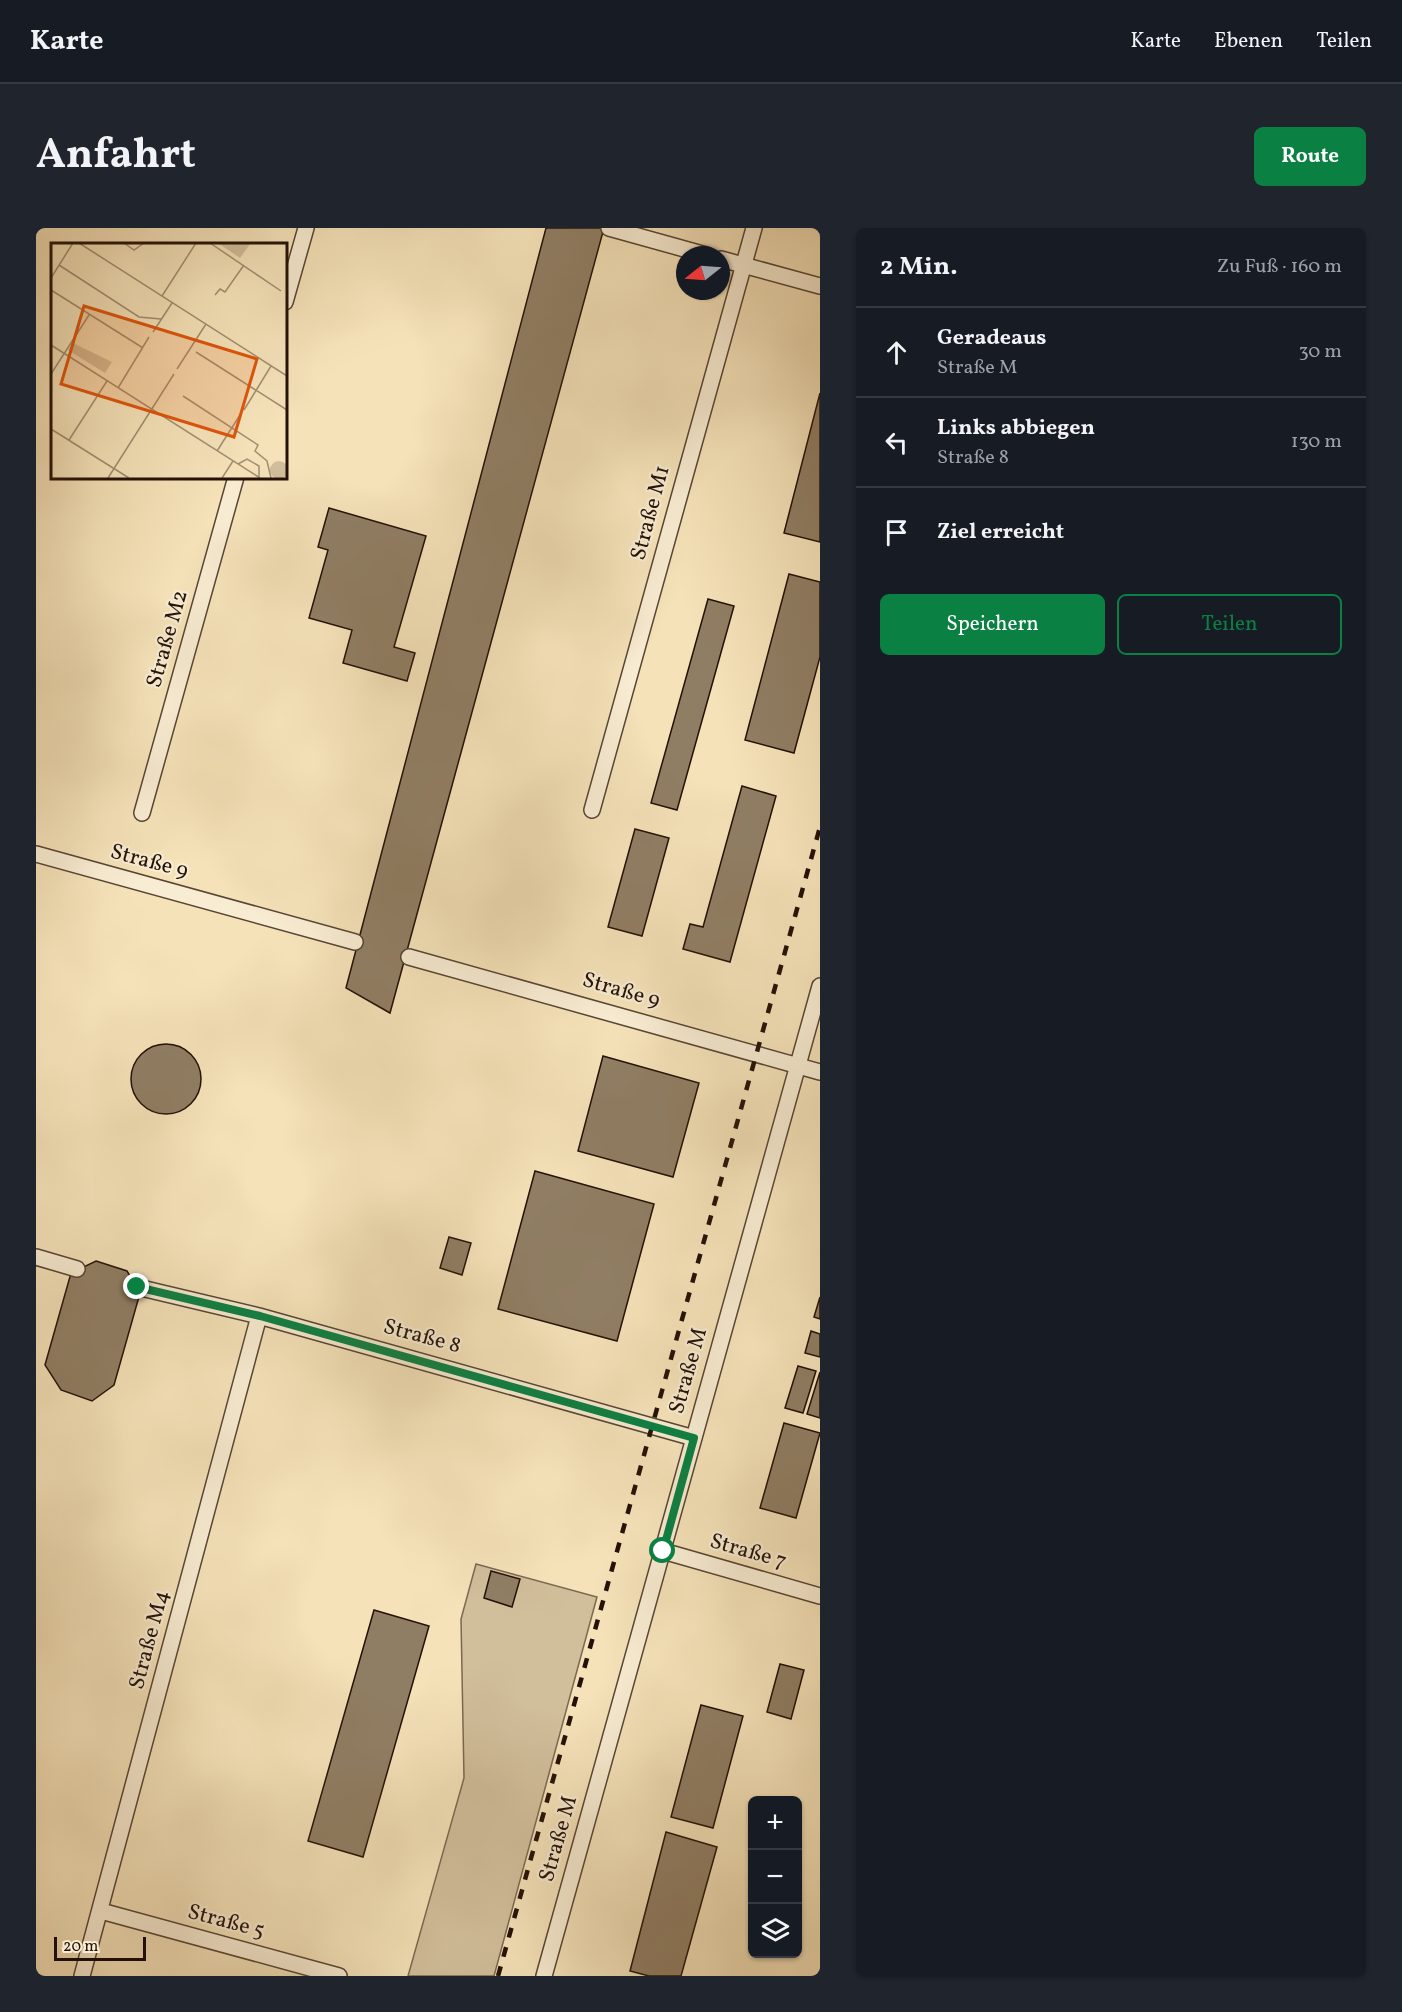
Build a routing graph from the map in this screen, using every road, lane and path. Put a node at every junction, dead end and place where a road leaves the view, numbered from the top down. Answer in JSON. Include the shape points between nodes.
{"nodes":[{"id":1,"x":306,"y":228,"type":"edge"},
{"id":2,"x":609,"y":228,"type":"edge"},
{"id":3,"x":754,"y":228,"type":"edge"},
{"id":4,"x":676,"y":247,"type":"edge"},
{"id":5,"x":730,"y":261,"type":"edge"},
{"id":6,"x":743,"y":265,"type":"junction"},
{"id":7,"x":820,"y":286,"type":"edge"},
{"id":8,"x":286,"y":298,"type":"edge"},
{"id":9,"x":236,"y":478,"type":"edge"},
{"id":10,"x":592,"y":810,"type":"dead end"},
{"id":11,"x":142,"y":813,"type":"dead end"},
{"id":12,"x":36,"y":854,"type":"edge"},
{"id":13,"x":355,"y":942,"type":"dead end"},
{"id":14,"x":409,"y":957,"type":"dead end"},
{"id":15,"x":820,"y":986,"type":"edge"},
{"id":16,"x":798,"y":1066,"type":"junction"},
{"id":17,"x":820,"y":1072,"type":"edge"},
{"id":18,"x":36,"y":1257,"type":"edge"},
{"id":19,"x":77,"y":1269,"type":"dead end"},
{"id":20,"x":137,"y":1287,"type":"dead end"},
{"id":21,"x":260,"y":1316,"type":"junction"},
{"id":22,"x":694,"y":1438,"type":"junction"},
{"id":23,"x":663,"y":1551,"type":"junction"},
{"id":24,"x":820,"y":1596,"type":"edge"},
{"id":25,"x":101,"y":1911,"type":"junction"},
{"id":26,"x":82,"y":1976,"type":"edge"},
{"id":27,"x":339,"y":1976,"type":"edge"},
{"id":28,"x":544,"y":1976,"type":"edge"}],
"edges":[{"from":1,"to":8,"type":"lane"},
{"from":2,"to":4,"type":"lane"},
{"from":3,"to":6,"type":"lane","name":"Straße M1"},
{"from":5,"to":6,"type":"lane"},
{"from":6,"to":7,"type":"lane"},
{"from":6,"to":10,"type":"lane","name":"Straße M1"},
{"from":9,"to":11,"type":"lane","name":"Straße M2"},
{"from":12,"to":13,"type":"lane","name":"Straße 9"},
{"from":14,"to":16,"type":"lane","name":"Straße 9"},
{"from":15,"to":16,"type":"lane","name":"Straße M"},
{"from":16,"to":17,"type":"lane","name":"Straße 9"},
{"from":16,"to":22,"type":"lane","name":"Straße M"},
{"from":18,"to":19,"type":"lane"},
{"from":20,"to":21,"type":"lane","name":"Straße 8"},
{"from":21,"to":22,"type":"lane","name":"Straße 8"},
{"from":21,"to":25,"type":"lane","name":"Straße M4"},
{"from":22,"to":23,"type":"lane","name":"Straße M"},
{"from":23,"to":24,"type":"lane","name":"Straße 7"},
{"from":23,"to":28,"type":"lane","name":"Straße M"},
{"from":25,"to":26,"type":"lane","name":"Straße M4"},
{"from":25,"to":27,"type":"lane","name":"Straße 5"}]}
